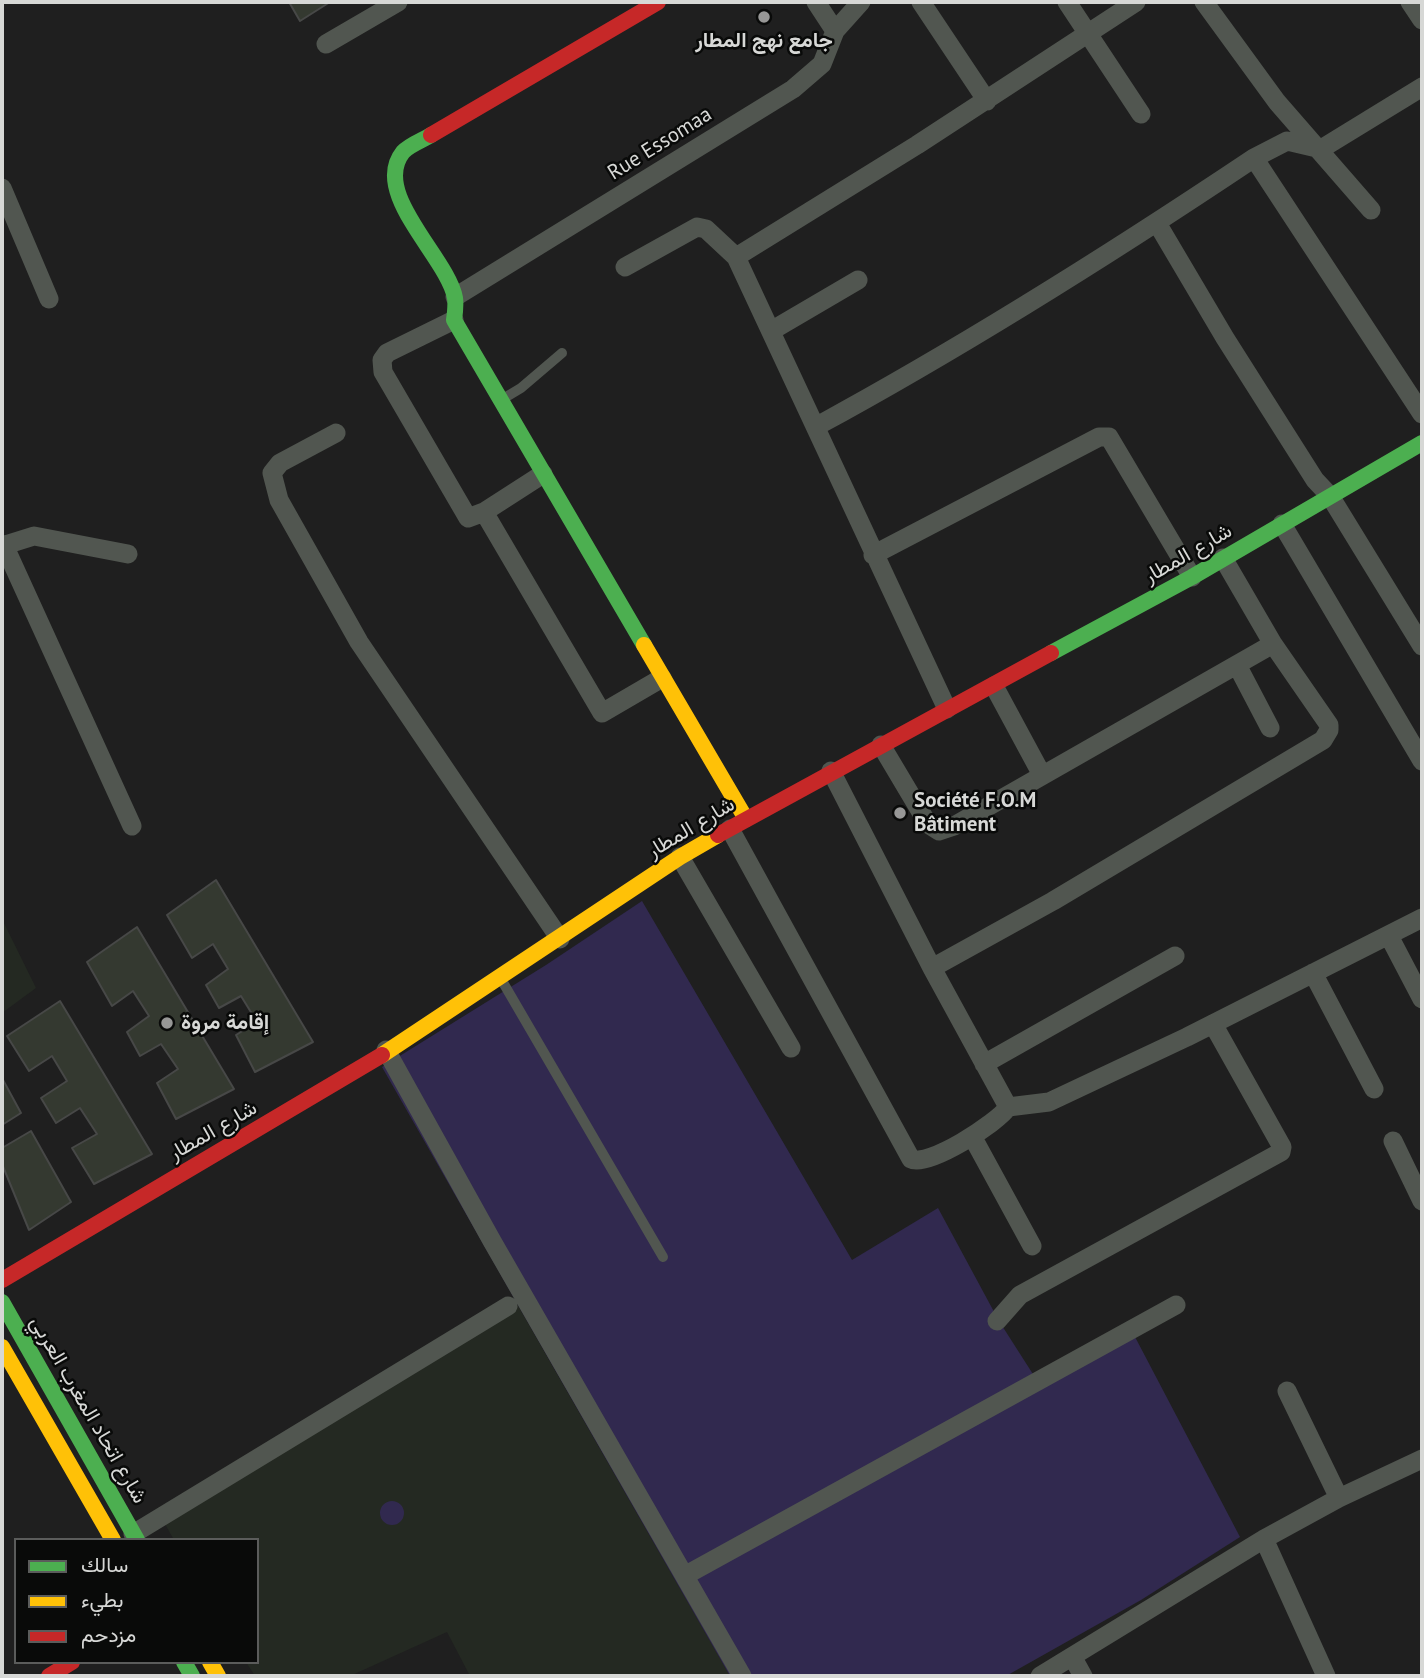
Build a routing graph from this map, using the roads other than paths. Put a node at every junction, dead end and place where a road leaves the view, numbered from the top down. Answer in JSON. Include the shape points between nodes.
{"nodes":[{"id":1,"x":398,"y":2,"type":"edge"},
{"id":2,"x":658,"y":2,"type":"edge"},
{"id":3,"x":816,"y":2,"type":"edge"},
{"id":4,"x":861,"y":2,"type":"edge"},
{"id":5,"x":921,"y":2,"type":"edge"},
{"id":6,"x":1067,"y":2,"type":"edge"},
{"id":7,"x":1136,"y":2,"type":"edge"},
{"id":8,"x":1204,"y":2,"type":"edge"},
{"id":9,"x":1410,"y":2,"type":"edge"},
{"id":10,"x":1422,"y":20,"type":"edge"},
{"id":11,"x":835,"y":31,"type":"junction"},
{"id":12,"x":1089,"y":33,"type":"junction"},
{"id":13,"x":326,"y":44,"type":"dead end"},
{"id":14,"x":1422,"y":88,"type":"edge"},
{"id":15,"x":987,"y":101,"type":"junction"},
{"id":16,"x":1141,"y":114,"type":"dead end"},
{"id":17,"x":1321,"y":149,"type":"junction"},
{"id":18,"x":1254,"y":158,"type":"junction"},
{"id":19,"x":2,"y":188,"type":"edge"},
{"id":20,"x":1371,"y":210,"type":"dead end"},
{"id":21,"x":1157,"y":223,"type":"junction"},
{"id":22,"x":736,"y":257,"type":"junction"},
{"id":23,"x":625,"y":267,"type":"dead end"},
{"id":24,"x":858,"y":280,"type":"dead end"},
{"id":25,"x":455,"y":297,"type":"junction"},
{"id":26,"x":49,"y":299,"type":"dead end"},
{"id":27,"x":454,"y":320,"type":"junction"},
{"id":28,"x":771,"y":331,"type":"junction"},
{"id":29,"x":562,"y":353,"type":"dead end"},
{"id":30,"x":500,"y":400,"type":"junction"},
{"id":31,"x":1422,"y":414,"type":"edge"},
{"id":32,"x":817,"y":426,"type":"junction"},
{"id":33,"x":336,"y":433,"type":"dead end"},
{"id":34,"x":1422,"y":443,"type":"edge"},
{"id":35,"x":543,"y":474,"type":"junction"},
{"id":36,"x":1330,"y":496,"type":"junction"},
{"id":37,"x":484,"y":512,"type":"junction"},
{"id":38,"x":1282,"y":524,"type":"junction"},
{"id":39,"x":3,"y":545,"type":"edge"},
{"id":40,"x":128,"y":554,"type":"dead end"},
{"id":41,"x":873,"y":555,"type":"junction"},
{"id":42,"x":1223,"y":558,"type":"junction"},
{"id":43,"x":1192,"y":577,"type":"junction"},
{"id":44,"x":1273,"y":644,"type":"junction"},
{"id":45,"x":1422,"y":646,"type":"edge"},
{"id":46,"x":1237,"y":665,"type":"junction"},
{"id":47,"x":662,"y":678,"type":"junction"},
{"id":48,"x":994,"y":686,"type":"junction"},
{"id":49,"x":947,"y":709,"type":"junction"},
{"id":50,"x":1270,"y":728,"type":"dead end"},
{"id":51,"x":881,"y":745,"type":"junction"},
{"id":52,"x":1420,"y":751,"type":"edge"},
{"id":53,"x":831,"y":771,"type":"junction"},
{"id":54,"x":1042,"y":775,"type":"junction"},
{"id":55,"x":738,"y":824,"type":"junction"},
{"id":56,"x":132,"y":826,"type":"dead end"},
{"id":57,"x":680,"y":857,"type":"junction"},
{"id":58,"x":1422,"y":918,"type":"edge"},
{"id":59,"x":1389,"y":936,"type":"junction"},
{"id":60,"x":560,"y":939,"type":"junction"},
{"id":61,"x":1175,"y":956,"type":"dead end"},
{"id":62,"x":932,"y":968,"type":"junction"},
{"id":63,"x":1313,"y":974,"type":"junction"},
{"id":64,"x":500,"y":977,"type":"junction"},
{"id":65,"x":1422,"y":999,"type":"edge"},
{"id":66,"x":1213,"y":1024,"type":"junction"},
{"id":67,"x":792,"y":1048,"type":"dead end"},
{"id":68,"x":387,"y":1049,"type":"junction"},
{"id":69,"x":984,"y":1064,"type":"junction"},
{"id":70,"x":1374,"y":1089,"type":"dead end"},
{"id":71,"x":1008,"y":1107,"type":"junction"},
{"id":72,"x":972,"y":1136,"type":"junction"},
{"id":73,"x":1393,"y":1141,"type":"dead end"},
{"id":74,"x":1422,"y":1201,"type":"edge"},
{"id":75,"x":1032,"y":1245,"type":"dead end"},
{"id":76,"x":663,"y":1257,"type":"dead end"},
{"id":77,"x":2,"y":1280,"type":"edge"},
{"id":78,"x":2,"y":1302,"type":"edge"},
{"id":79,"x":1176,"y":1305,"type":"dead end"},
{"id":80,"x":508,"y":1306,"type":"dead end"},
{"id":81,"x":997,"y":1321,"type":"dead end"},
{"id":82,"x":2,"y":1347,"type":"edge"},
{"id":83,"x":1287,"y":1391,"type":"dead end"},
{"id":84,"x":1422,"y":1460,"type":"edge"},
{"id":85,"x":1339,"y":1498,"type":"junction"},
{"id":86,"x":135,"y":1537,"type":"edge"},
{"id":87,"x":112,"y":1538,"type":"edge"},
{"id":88,"x":1264,"y":1539,"type":"junction"},
{"id":89,"x":686,"y":1574,"type":"junction"},
{"id":90,"x":1073,"y":1658,"type":"junction"},
{"id":91,"x":69,"y":1664,"type":"edge"},
{"id":92,"x":49,"y":1676,"type":"edge"},
{"id":93,"x":742,"y":1676,"type":"edge"},
{"id":94,"x":1040,"y":1676,"type":"edge"},
{"id":95,"x":1083,"y":1676,"type":"edge"},
{"id":96,"x":1326,"y":1676,"type":"edge"}],
"edges":[{"from":1,"to":13,"type":"street"},
{"from":2,"to":25,"type":"street","via":[[397,158],[394,187]]},
{"from":3,"to":11,"type":"street"},
{"from":4,"to":11,"type":"street","name":"Rue Essomaa"},
{"from":5,"to":15,"type":"street"},
{"from":6,"to":12,"type":"street"},
{"from":7,"to":12,"type":"street"},
{"from":8,"to":17,"type":"street","via":[[1277,102]]},
{"from":9,"to":10,"type":"street"},
{"from":11,"to":25,"type":"street","name":"Rue Essomaa","via":[[822,64],[793,89]]},
{"from":12,"to":15,"type":"street"},
{"from":12,"to":16,"type":"street"},
{"from":14,"to":17,"type":"street"},
{"from":15,"to":22,"type":"street"},
{"from":17,"to":18,"type":"street","via":[[1287,141]]},
{"from":17,"to":20,"type":"street"},
{"from":18,"to":21,"type":"street"},
{"from":18,"to":31,"type":"street"},
{"from":19,"to":26,"type":"street"},
{"from":21,"to":32,"type":"street","via":[[938,360]]},
{"from":21,"to":36,"type":"street","via":[[1225,338],[1315,480]]},
{"from":22,"to":23,"type":"street","via":[[706,229],[697,227]]},
{"from":22,"to":28,"type":"street"},
{"from":24,"to":28,"type":"street"},
{"from":25,"to":27,"type":"street"},
{"from":27,"to":30,"type":"street"},
{"from":27,"to":37,"type":"street","via":[[387,353],[383,372],[468,518]]},
{"from":28,"to":32,"type":"street"},
{"from":29,"to":30,"type":"lane"},
{"from":30,"to":35,"type":"street"},
{"from":32,"to":41,"type":"street"},
{"from":33,"to":60,"type":"street","via":[[280,463],[272,473],[279,500],[359,642]]},
{"from":34,"to":36,"type":"street","name":"شارع المطار"},
{"from":35,"to":37,"type":"street"},
{"from":35,"to":47,"type":"street"},
{"from":36,"to":38,"type":"street","name":"شارع المطار"},
{"from":36,"to":45,"type":"street"},
{"from":37,"to":47,"type":"street","via":[[601,713]]},
{"from":38,"to":42,"type":"street","name":"شارع المطار"},
{"from":38,"to":52,"type":"street"},
{"from":39,"to":40,"type":"street","via":[[34,536]]},
{"from":39,"to":56,"type":"street"},
{"from":41,"to":43,"type":"street","via":[[1098,437],[1109,437]]},
{"from":41,"to":49,"type":"street"},
{"from":42,"to":43,"type":"street","name":"شارع المطار"},
{"from":42,"to":44,"type":"street"},
{"from":43,"to":48,"type":"street","name":"شارع المطار"},
{"from":44,"to":46,"type":"street"},
{"from":44,"to":62,"type":"street","via":[[1329,725],[1323,740]]},
{"from":46,"to":50,"type":"street"},
{"from":46,"to":54,"type":"street"},
{"from":47,"to":55,"type":"street"},
{"from":48,"to":49,"type":"street","name":"شارع المطار"},
{"from":48,"to":54,"type":"street"},
{"from":49,"to":51,"type":"street","name":"شارع المطار"},
{"from":51,"to":53,"type":"street","name":"شارع المطار"},
{"from":51,"to":54,"type":"street","via":[[935,830],[954,826]]},
{"from":53,"to":55,"type":"street","name":"شارع المطار"},
{"from":53,"to":62,"type":"street"},
{"from":55,"to":57,"type":"street","name":"شارع المطار"},
{"from":55,"to":72,"type":"street","via":[[911,1159],[925,1160]]},
{"from":57,"to":60,"type":"street","name":"شارع المطار"},
{"from":57,"to":67,"type":"street"},
{"from":58,"to":59,"type":"street"},
{"from":59,"to":63,"type":"street"},
{"from":59,"to":65,"type":"street"},
{"from":60,"to":64,"type":"street","name":"شارع المطار"},
{"from":61,"to":69,"type":"street"},
{"from":62,"to":69,"type":"street"},
{"from":63,"to":66,"type":"street"},
{"from":63,"to":70,"type":"street"},
{"from":64,"to":68,"type":"street","name":"شارع المطار"},
{"from":64,"to":76,"type":"lane"},
{"from":66,"to":71,"type":"street","via":[[1049,1102]]},
{"from":66,"to":81,"type":"street","via":[[1281,1152],[1020,1295]]},
{"from":68,"to":77,"type":"street","name":"شارع المطار"},
{"from":68,"to":89,"type":"street","via":[[492,1241]]},
{"from":69,"to":71,"type":"street"},
{"from":71,"to":72,"type":"street","via":[[999,1119]]},
{"from":72,"to":75,"type":"street"},
{"from":73,"to":74,"type":"street"},
{"from":78,"to":86,"type":"street","name":"شارع اتحاد المغرب العربي"},
{"from":79,"to":89,"type":"street"},
{"from":80,"to":86,"type":"street"},
{"from":82,"to":87,"type":"street","name":"شارع اتحاد المغرب العربي"},
{"from":83,"to":85,"type":"street"},
{"from":84,"to":85,"type":"street"},
{"from":85,"to":88,"type":"street"},
{"from":88,"to":90,"type":"street"},
{"from":88,"to":96,"type":"street"},
{"from":89,"to":93,"type":"street"},
{"from":90,"to":94,"type":"street"},
{"from":90,"to":95,"type":"street"},
{"from":91,"to":92,"type":"street"}]}
